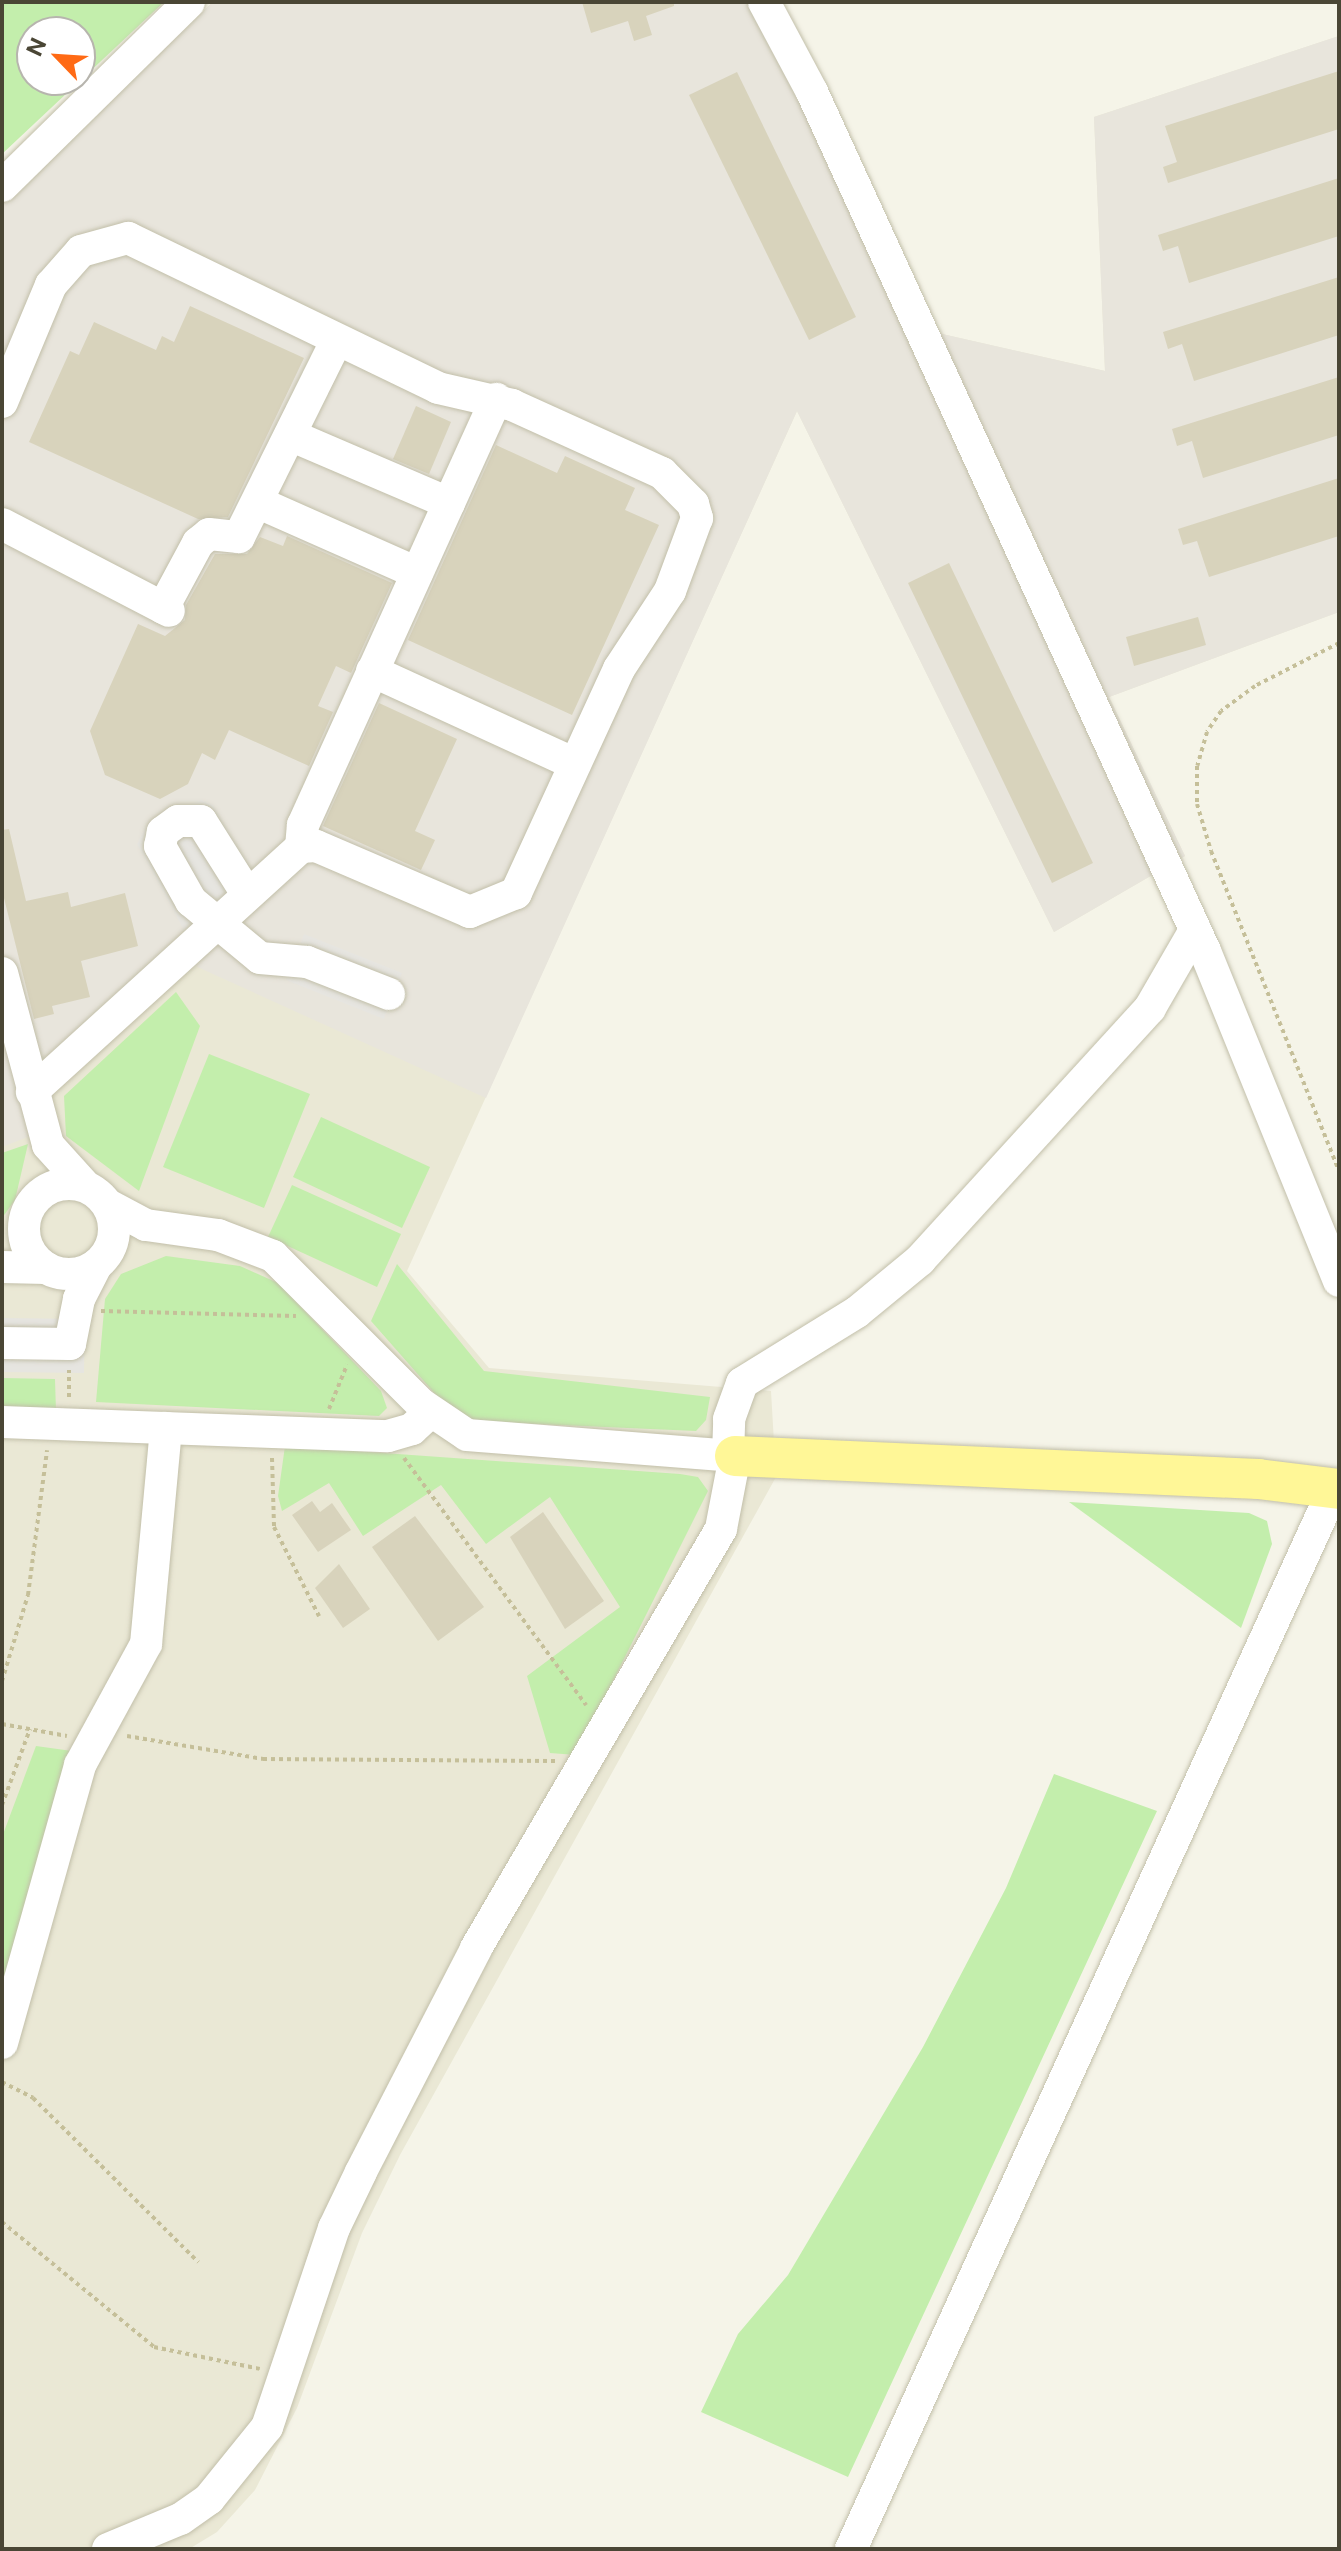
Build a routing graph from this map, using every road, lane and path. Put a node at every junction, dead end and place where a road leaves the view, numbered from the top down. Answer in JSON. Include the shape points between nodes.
{"nodes":[{"id":1,"x":189,"y":2,"type":"edge"},
{"id":2,"x":764,"y":2,"type":"edge"},
{"id":3,"x":2,"y":186,"type":"edge"},
{"id":4,"x":336,"y":342,"type":"junction"},
{"id":5,"x":496,"y":399,"type":"junction"},
{"id":6,"x":2,"y":402,"type":"edge"},
{"id":7,"x":290,"y":435,"type":"junction"},
{"id":8,"x":257,"y":502,"type":"junction"},
{"id":9,"x":449,"y":503,"type":"junction"},
{"id":10,"x":8,"y":540,"type":"edge"},
{"id":11,"x":417,"y":573,"type":"junction"},
{"id":12,"x":1339,"y":643,"type":"edge"},
{"id":13,"x":372,"y":671,"type":"junction"},
{"id":14,"x":575,"y":764,"type":"junction"},
{"id":15,"x":301,"y":847,"type":"junction"},
{"id":16,"x":255,"y":887,"type":"junction"},
{"id":17,"x":215,"y":925,"type":"junction"},
{"id":18,"x":1195,"y":930,"type":"junction"},
{"id":19,"x":2,"y":973,"type":"edge"},
{"id":20,"x":389,"y":994,"type":"dead end"},
{"id":21,"x":32,"y":1092,"type":"junction"},
{"id":22,"x":42,"y":1128,"type":"junction"},
{"id":23,"x":1339,"y":1171,"type":"edge"},
{"id":24,"x":96,"y":1196,"type":"junction"},
{"id":25,"x":30,"y":1207,"type":"junction"},
{"id":26,"x":164,"y":1229,"type":"junction"},
{"id":27,"x":2,"y":1244,"type":"edge"},
{"id":28,"x":98,"y":1263,"type":"junction"},
{"id":29,"x":2,"y":1267,"type":"edge"},
{"id":30,"x":50,"y":1270,"type":"junction"},
{"id":31,"x":1339,"y":1281,"type":"edge"},
{"id":32,"x":333,"y":1310,"type":"junction"},
{"id":33,"x":72,"y":1326,"type":"junction"},
{"id":34,"x":358,"y":1337,"type":"junction"},
{"id":35,"x":2,"y":1343,"type":"edge"},
{"id":36,"x":430,"y":1412,"type":"junction"},
{"id":37,"x":2,"y":1422,"type":"edge"},
{"id":38,"x":59,"y":1424,"type":"junction"},
{"id":39,"x":166,"y":1428,"type":"junction"},
{"id":40,"x":273,"y":1432,"type":"junction"},
{"id":41,"x":319,"y":1433,"type":"junction"},
{"id":42,"x":388,"y":1436,"type":"junction"},
{"id":43,"x":731,"y":1456,"type":"junction"},
{"id":44,"x":1337,"y":1489,"type":"edge"},
{"id":45,"x":319,"y":1616,"type":"dead end"},
{"id":46,"x":2,"y":1681,"type":"edge"},
{"id":47,"x":2,"y":1724,"type":"edge"},
{"id":48,"x":30,"y":1729,"type":"junction"},
{"id":49,"x":604,"y":1730,"type":"junction"},
{"id":50,"x":94,"y":1734,"type":"junction"},
{"id":51,"x":586,"y":1761,"type":"junction"},
{"id":52,"x":2,"y":1805,"type":"edge"},
{"id":53,"x":2,"y":2043,"type":"edge"},
{"id":54,"x":2,"y":2082,"type":"edge"},
{"id":55,"x":2,"y":2222,"type":"edge"},
{"id":56,"x":198,"y":2262,"type":"dead end"},
{"id":57,"x":285,"y":2373,"type":"junction"},
{"id":58,"x":108,"y":2549,"type":"edge"},
{"id":59,"x":851,"y":2549,"type":"edge"}],
"edges":[{"from":1,"to":3,"type":"street"},
{"from":2,"to":18,"type":"street","via":[[812,92]]},
{"from":4,"to":5,"type":"street","via":[[438,388]]},
{"from":4,"to":6,"type":"street","via":[[156,250],[128,238],[110,239],[81,251],[51,285]]},
{"from":4,"to":7,"type":"street"},
{"from":5,"to":9,"type":"street"},
{"from":5,"to":14,"type":"street","via":[[662,473],[693,504],[697,518],[670,591],[619,669]]},
{"from":7,"to":8,"type":"street"},
{"from":7,"to":9,"type":"street"},
{"from":8,"to":10,"type":"street","via":[[239,537],[209,534],[198,543],[166,610]]},
{"from":8,"to":11,"type":"street"},
{"from":9,"to":11,"type":"street"},
{"from":11,"to":13,"type":"street"},
{"from":12,"to":23,"type":"path","via":[[1255,686],[1221,711],[1207,732],[1197,766],[1197,804]]},
{"from":13,"to":14,"type":"street"},
{"from":13,"to":15,"type":"street","via":[[303,825]]},
{"from":14,"to":15,"type":"street","via":[[516,893],[485,910],[450,907],[316,846]]},
{"from":15,"to":16,"type":"street"},
{"from":16,"to":17,"type":"street"},
{"from":16,"to":17,"type":"street","via":[[201,821],[178,821],[163,832],[160,846],[183,887]]},
{"from":17,"to":20,"type":"street","via":[[270,962],[307,962]]},
{"from":17,"to":21,"type":"street"},
{"from":18,"to":31,"type":"street"},
{"from":18,"to":43,"type":"street","via":[[1150,1008],[920,1260],[857,1312],[760,1366],[742,1383],[729,1419]]},
{"from":19,"to":21,"type":"street"},
{"from":21,"to":22,"type":"street"},
{"from":22,"to":24,"type":"street","via":[[56,1157]]},
{"from":22,"to":25,"type":"street","via":[[44,1174]]},
{"from":24,"to":25,"type":"street","via":[[59,1184]]},
{"from":24,"to":26,"type":"street"},
{"from":24,"to":28,"type":"street","via":[[114,1234]]},
{"from":25,"to":27,"type":"street"},
{"from":25,"to":30,"type":"street","via":[[26,1246]]},
{"from":26,"to":28,"type":"street","via":[[119,1246]]},
{"from":26,"to":32,"type":"street","via":[[218,1235],[259,1249],[293,1270]]},
{"from":28,"to":30,"type":"street","via":[[75,1274]]},
{"from":28,"to":33,"type":"street"},
{"from":29,"to":30,"type":"street"},
{"from":30,"to":33,"type":"street"},
{"from":32,"to":33,"type":"path","via":[[301,1316]]},
{"from":32,"to":34,"type":"street"},
{"from":33,"to":35,"type":"street"},
{"from":33,"to":38,"type":"path"},
{"from":34,"to":36,"type":"street"},
{"from":34,"to":41,"type":"path"},
{"from":36,"to":42,"type":"street","via":[[412,1429]]},
{"from":36,"to":43,"type":"street","via":[[452,1428],[489,1440]]},
{"from":37,"to":38,"type":"street"},
{"from":38,"to":39,"type":"street"},
{"from":38,"to":46,"type":"path","via":[[28,1595]]},
{"from":39,"to":40,"type":"street"},
{"from":39,"to":50,"type":"street","via":[[148,1636],[138,1666]]},
{"from":40,"to":41,"type":"street"},
{"from":40,"to":45,"type":"path","via":[[274,1527]]},
{"from":41,"to":42,"type":"street"},
{"from":42,"to":49,"type":"path"},
{"from":43,"to":44,"type":"main road","via":[[1258,1479]]},
{"from":43,"to":49,"type":"street","via":[[721,1529]]},
{"from":44,"to":59,"type":"street"},
{"from":47,"to":48,"type":"path"},
{"from":48,"to":50,"type":"path"},
{"from":48,"to":52,"type":"path"},
{"from":49,"to":51,"type":"street"},
{"from":50,"to":51,"type":"path","via":[[263,1759]]},
{"from":50,"to":53,"type":"street","via":[[60,1824]]},
{"from":51,"to":57,"type":"street","via":[[476,1949],[361,2172],[334,2228]]},
{"from":54,"to":56,"type":"path","via":[[33,2098]]},
{"from":55,"to":57,"type":"path","via":[[154,2347]]},
{"from":57,"to":58,"type":"street","via":[[267,2427],[234,2475],[180,2519]]}]}
